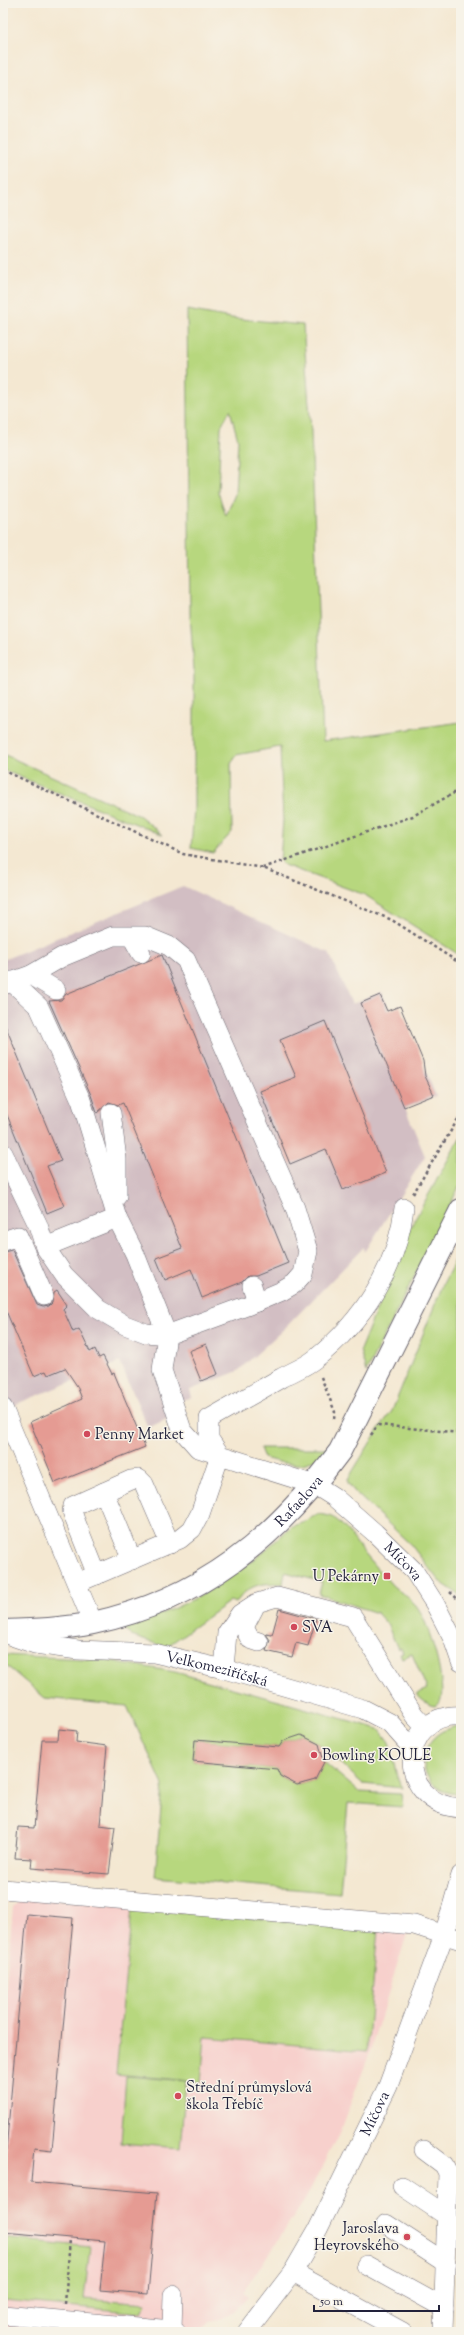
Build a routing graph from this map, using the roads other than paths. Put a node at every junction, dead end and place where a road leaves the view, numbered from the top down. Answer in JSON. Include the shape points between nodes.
{"nodes":[{"id":1,"x":31,"y":975,"type":"junction"},
{"id":2,"x":7,"y":983,"type":"edge"},
{"id":3,"x":56,"y":990,"type":"dead end"},
{"id":4,"x":111,"y":1113,"type":"dead end"},
{"id":5,"x":3,"y":1154,"type":"edge"},
{"id":6,"x":404,"y":1208,"type":"road end"},
{"id":7,"x":461,"y":1210,"type":"edge"},
{"id":8,"x":117,"y":1218,"type":"junction"},
{"id":9,"x":3,"y":1241,"type":"edge"},
{"id":10,"x":45,"y":1247,"type":"junction"},
{"id":11,"x":44,"y":1296,"type":"dead end"},
{"id":12,"x":167,"y":1335,"type":"junction"},
{"id":13,"x":3,"y":1408,"type":"edge"},
{"id":14,"x":220,"y":1455,"type":"junction"},
{"id":15,"x":315,"y":1485,"type":"junction"},
{"id":16,"x":104,"y":1492,"type":"junction"},
{"id":17,"x":170,"y":1544,"type":"junction"},
{"id":18,"x":132,"y":1560,"type":"junction"},
{"id":19,"x":97,"y":1575,"type":"junction"},
{"id":20,"x":77,"y":1583,"type":"junction"},
{"id":21,"x":257,"y":1603,"type":"junction"},
{"id":22,"x":94,"y":1623,"type":"junction"},
{"id":23,"x":3,"y":1632,"type":"edge"},
{"id":24,"x":259,"y":1642,"type":"dead end"},
{"id":25,"x":461,"y":1662,"type":"edge"},
{"id":26,"x":224,"y":1669,"type":"junction"},
{"id":27,"x":461,"y":1716,"type":"edge"},
{"id":28,"x":426,"y":1728,"type":"junction"},
{"id":29,"x":413,"y":1749,"type":"junction"},
{"id":30,"x":461,"y":1809,"type":"edge"},
{"id":31,"x":461,"y":1875,"type":"edge"},
{"id":32,"x":3,"y":1889,"type":"edge"},
{"id":33,"x":453,"y":1938,"type":"edge"},
{"id":34,"x":424,"y":2150,"type":"dead end"},
{"id":35,"x":402,"y":2186,"type":"dead end"},
{"id":36,"x":447,"y":2216,"type":"junction"},
{"id":37,"x":386,"y":2224,"type":"dead end"},
{"id":38,"x":446,"y":2263,"type":"junction"},
{"id":39,"x":366,"y":2265,"type":"dead end"},
{"id":40,"x":294,"y":2272,"type":"junction"},
{"id":41,"x":173,"y":2296,"type":"dead end"},
{"id":42,"x":444,"y":2308,"type":"junction"},
{"id":43,"x":3,"y":2316,"type":"edge"},
{"id":44,"x":174,"y":2331,"type":"edge"},
{"id":45,"x":247,"y":2332,"type":"edge"},
{"id":46,"x":404,"y":2332,"type":"edge"},
{"id":47,"x":443,"y":2332,"type":"edge"}],
"edges":[{"from":1,"to":2,"type":"street"},
{"from":1,"to":3,"type":"street"},
{"from":1,"to":12,"type":"street","via":[[62,957],[113,936],[136,945],[145,936],[169,946],[186,960],[294,1208],[308,1250],[303,1274],[282,1291],[255,1294]]},
{"from":2,"to":8,"type":"street","via":[[39,1006],[81,1100]]},
{"from":4,"to":8,"type":"street","via":[[117,1160]]},
{"from":5,"to":10,"type":"street","via":[[33,1204]]},
{"from":6,"to":14,"type":"street","via":[[402,1226],[391,1262],[367,1305],[343,1333],[314,1360],[209,1419],[208,1439]]},
{"from":7,"to":15,"type":"main road","name":"Rafaelova","via":[[340,1451]]},
{"from":8,"to":10,"type":"street"},
{"from":8,"to":12,"type":"street","via":[[135,1254]]},
{"from":9,"to":11,"type":"street","via":[[18,1236]]},
{"from":10,"to":12,"type":"street","via":[[64,1275],[98,1309],[125,1325],[146,1333]]},
{"from":12,"to":14,"type":"street","name":"Míčova","via":[[162,1370],[182,1430],[198,1448]]},
{"from":13,"to":20,"type":"street"},
{"from":14,"to":15,"type":"street","name":"Míčova"},
{"from":14,"to":17,"type":"street","via":[[200,1514],[192,1529]]},
{"from":15,"to":22,"type":"main road","name":"Rafaelova","via":[[253,1548],[200,1584],[156,1604]]},
{"from":15,"to":25,"type":"street","name":"Míčova","via":[[340,1502],[414,1571],[435,1604],[453,1639]]},
{"from":16,"to":17,"type":"street","via":[[139,1479],[144,1484]]},
{"from":16,"to":18,"type":"street"},
{"from":16,"to":19,"type":"street","via":[[73,1506],[72,1511]]},
{"from":17,"to":18,"type":"street"},
{"from":18,"to":19,"type":"street"},
{"from":19,"to":20,"type":"street"},
{"from":20,"to":22,"type":"street"},
{"from":21,"to":24,"type":"street","via":[[244,1627],[250,1638]]},
{"from":21,"to":26,"type":"street","via":[[240,1614],[227,1633]]},
{"from":21,"to":28,"type":"street","via":[[277,1597],[353,1617],[414,1715]]},
{"from":22,"to":23,"type":"main road","name":"Rafaelova"},
{"from":23,"to":26,"type":"street","name":"Velkomeziříčská","via":[[35,1644],[78,1650],[154,1653]]},
{"from":26,"to":29,"type":"street","name":"Velkomeziříčská","via":[[363,1709],[390,1723]]},
{"from":27,"to":28,"type":"street","via":[[438,1719]]},
{"from":28,"to":29,"type":"street"},
{"from":29,"to":30,"type":"street","via":[[412,1764],[415,1778],[422,1791],[433,1801],[446,1807]]},
{"from":31,"to":33,"type":"street","name":"Míčova"},
{"from":32,"to":33,"type":"street","via":[[414,1925]]},
{"from":33,"to":40,"type":"street","name":"Míčova","via":[[388,2086],[318,2229]]},
{"from":34,"to":36,"type":"street","via":[[447,2169]]},
{"from":35,"to":36,"type":"street"},
{"from":36,"to":38,"type":"street"},
{"from":37,"to":38,"type":"street"},
{"from":38,"to":42,"type":"street"},
{"from":39,"to":42,"type":"street"},
{"from":40,"to":45,"type":"street","name":"Míčova"},
{"from":40,"to":46,"type":"street"},
{"from":41,"to":44,"type":"street"},
{"from":42,"to":47,"type":"street"},
{"from":43,"to":44,"type":"street"}]}
